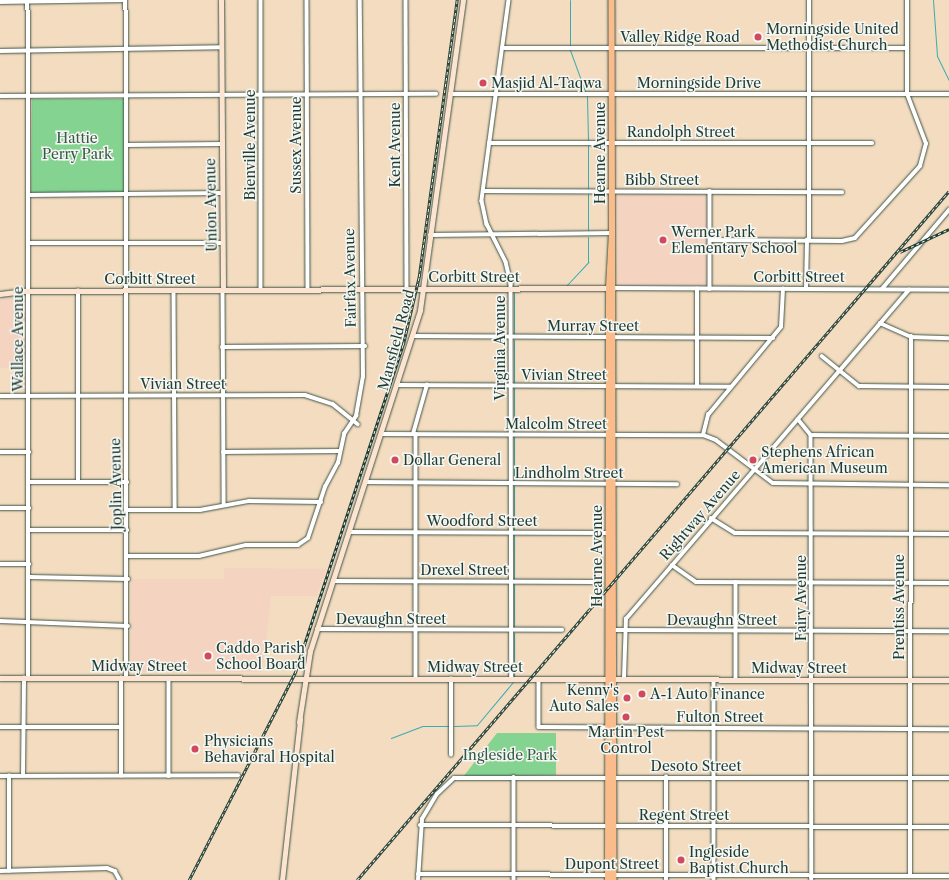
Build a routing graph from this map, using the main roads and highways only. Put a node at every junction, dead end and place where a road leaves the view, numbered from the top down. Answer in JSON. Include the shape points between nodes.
{"nodes":[{"id":1,"x":612,"y":0,"type":"edge"},
{"id":2,"x":612,"y":533,"type":"junction"},
{"id":3,"x":612,"y":678,"type":"junction"},
{"id":4,"x":611,"y":877,"type":"edge"}],
"edges":[{"from":1,"to":2,"type":"main road","name":"Hearne Avenue"},
{"from":2,"to":3,"type":"main road","name":"Hearne Avenue"},
{"from":2,"to":3,"type":"main road","name":"Hearne Avenue"},
{"from":3,"to":4,"type":"main road","name":"Hearne Avenue"}]}
